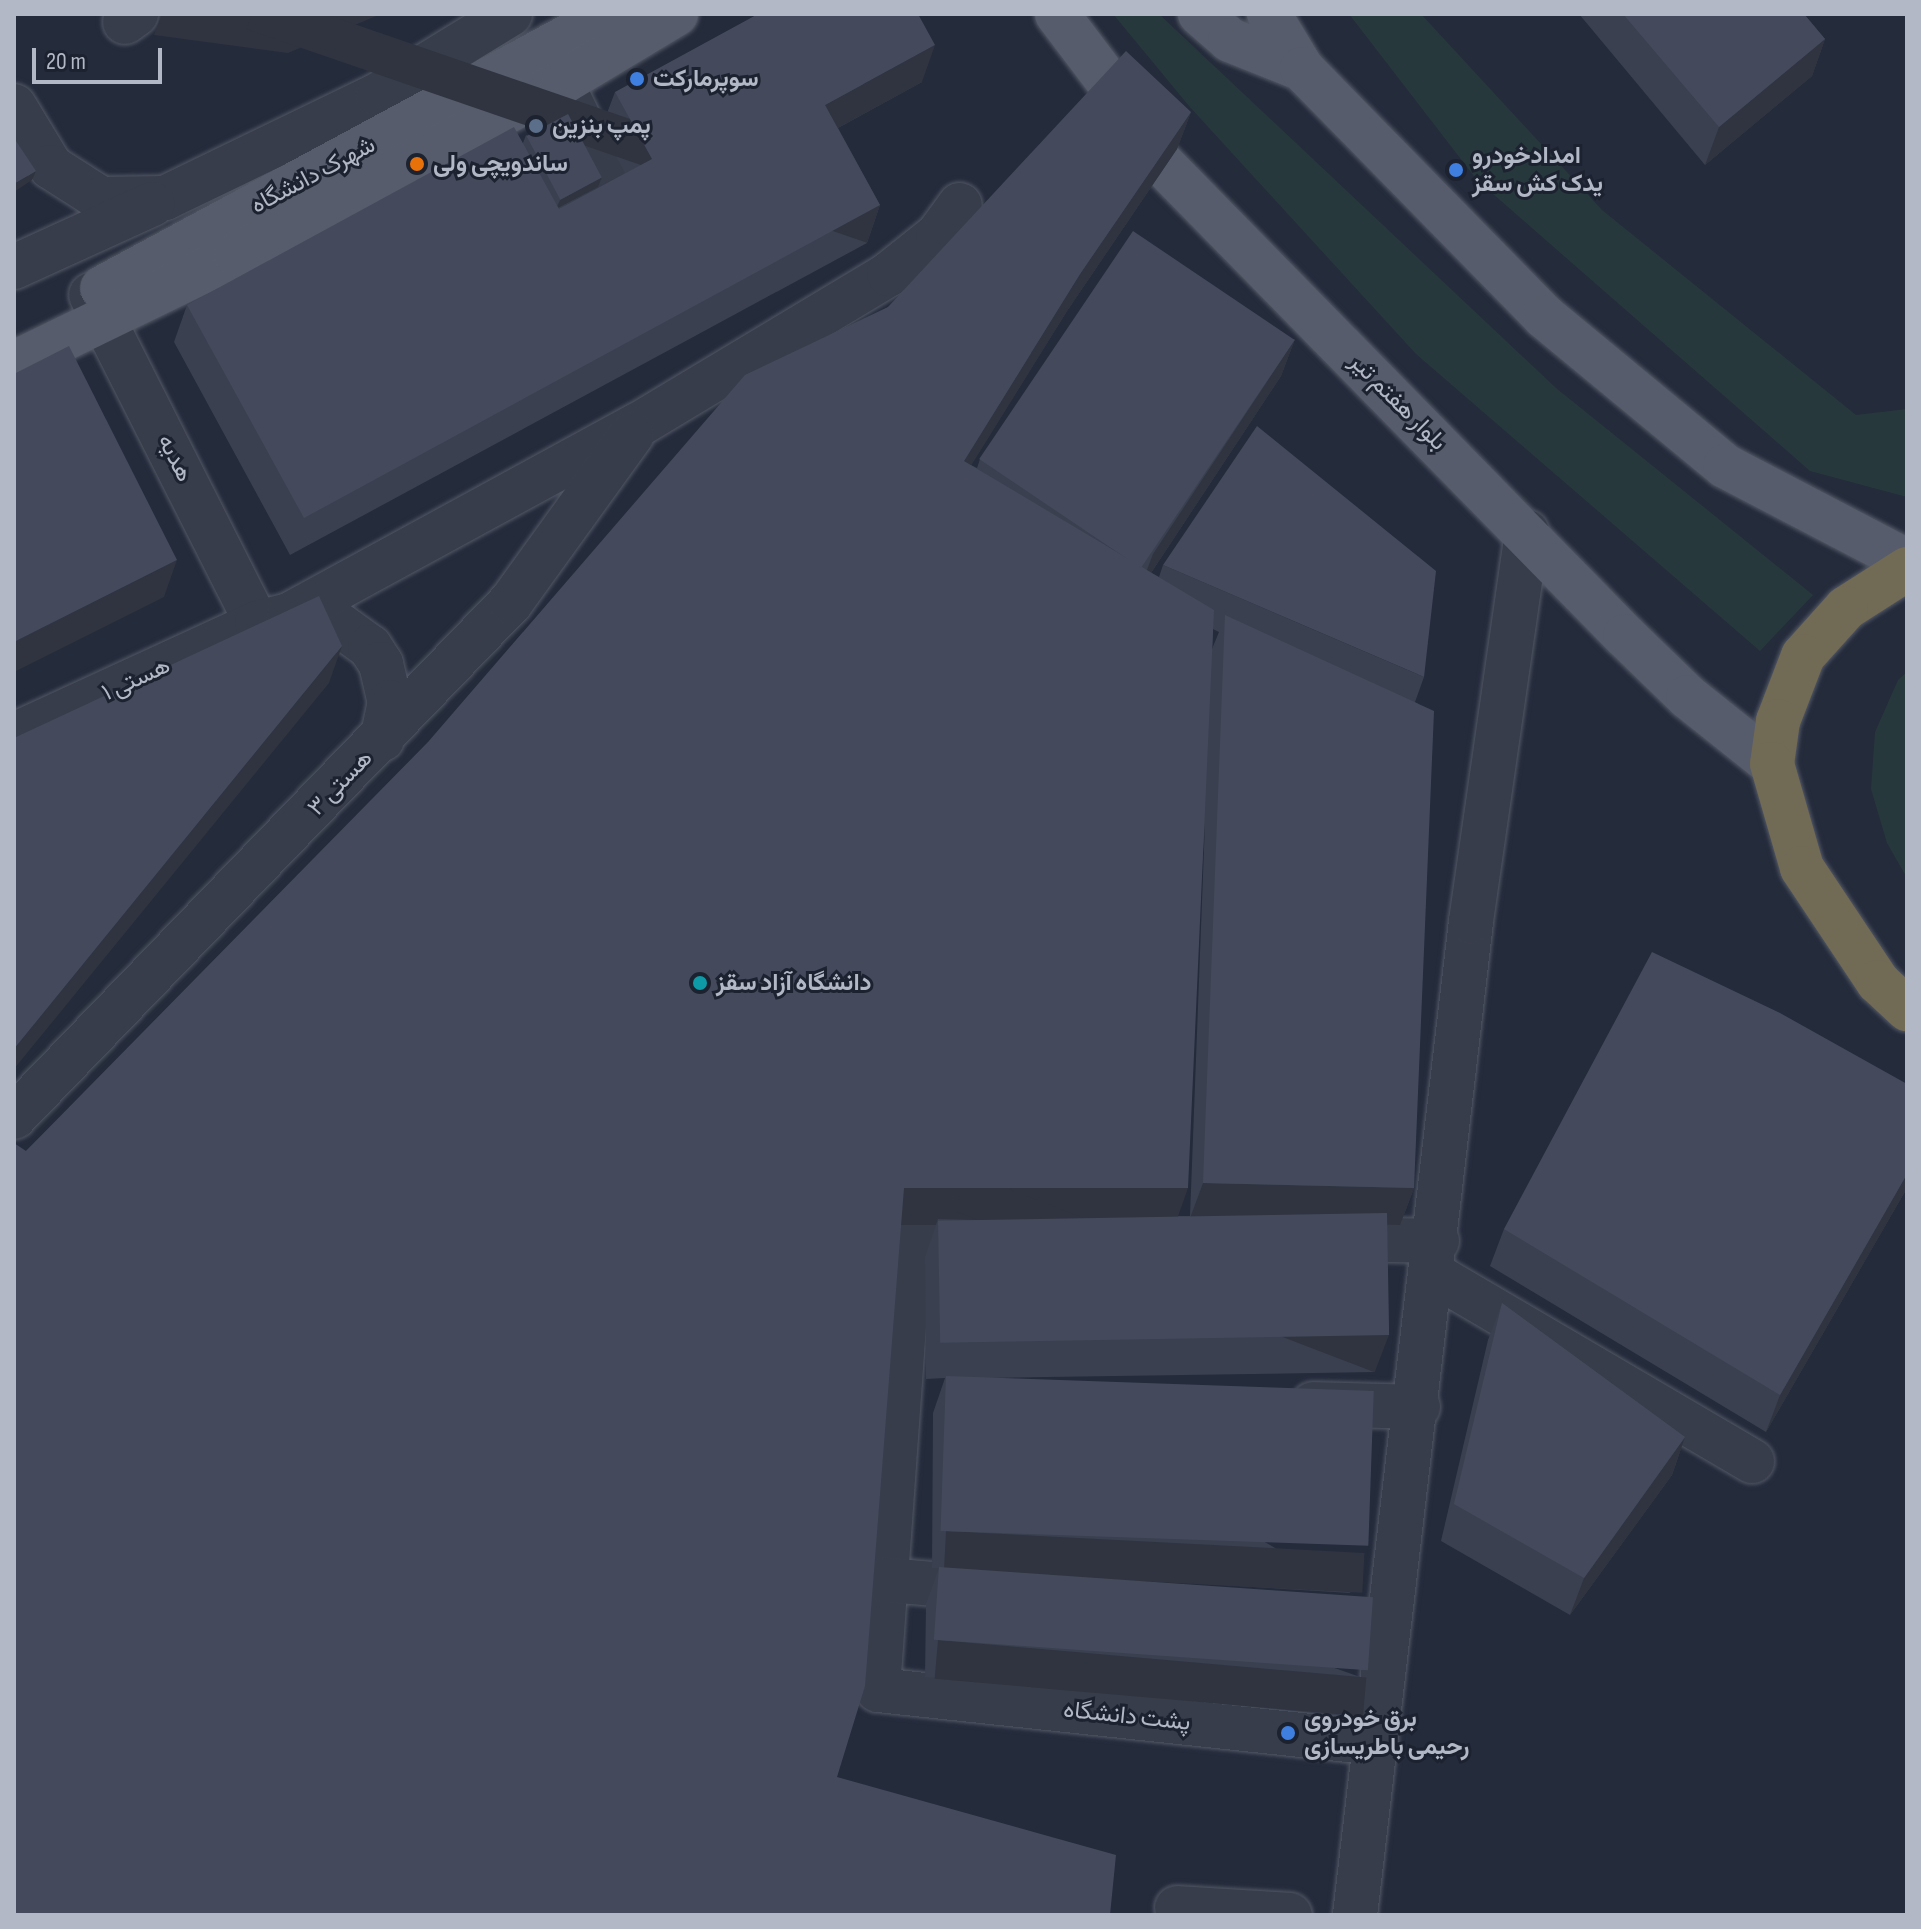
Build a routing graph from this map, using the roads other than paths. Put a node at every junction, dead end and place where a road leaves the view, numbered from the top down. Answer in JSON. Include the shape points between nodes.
{"nodes":[{"id":1,"x":510,"y":14,"type":"edge"},
{"id":2,"x":610,"y":14,"type":"edge"},
{"id":3,"x":676,"y":14,"type":"edge"},
{"id":4,"x":1057,"y":14,"type":"edge"},
{"id":5,"x":1200,"y":14,"type":"edge"},
{"id":6,"x":1269,"y":14,"type":"edge"},
{"id":7,"x":554,"y":66,"type":"junction"},
{"id":8,"x":1302,"y":69,"type":"junction"},
{"id":9,"x":14,"y":106,"type":"edge"},
{"id":10,"x":472,"y":108,"type":"junction"},
{"id":11,"x":501,"y":162,"type":"edge"},
{"id":12,"x":165,"y":198,"type":"junction"},
{"id":13,"x":960,"y":205,"type":"dead end"},
{"id":14,"x":542,"y":238,"type":"edge"},
{"id":15,"x":14,"y":267,"type":"edge"},
{"id":16,"x":98,"y":307,"type":"junction"},
{"id":17,"x":14,"y":332,"type":"edge"},
{"id":18,"x":14,"y":363,"type":"edge"},
{"id":19,"x":638,"y":425,"type":"junction"},
{"id":20,"x":1527,"y":532,"type":"junction"},
{"id":21,"x":1907,"y":561,"type":"edge"},
{"id":22,"x":1907,"y":569,"type":"edge"},
{"id":23,"x":273,"y":619,"type":"junction"},
{"id":24,"x":14,"y":735,"type":"edge"},
{"id":25,"x":382,"y":739,"type":"junction"},
{"id":26,"x":1772,"y":764,"type":"junction"},
{"id":27,"x":1907,"y":1009,"type":"edge"},
{"id":28,"x":14,"y":1117,"type":"edge"},
{"id":29,"x":1281,"y":1238,"type":"edge"},
{"id":30,"x":1034,"y":1240,"type":"edge"},
{"id":31,"x":1435,"y":1257,"type":"junction"},
{"id":32,"x":1277,"y":1404,"type":"edge"},
{"id":33,"x":1418,"y":1407,"type":"junction"},
{"id":34,"x":1752,"y":1461,"type":"dead end"},
{"id":35,"x":887,"y":1580,"type":"junction"},
{"id":36,"x":1029,"y":1592,"type":"edge"},
{"id":37,"x":1343,"y":1619,"type":"edge"},
{"id":38,"x":1390,"y":1623,"type":"junction"},
{"id":39,"x":1376,"y":1743,"type":"junction"},
{"id":40,"x":1177,"y":1908,"type":"dead end"},
{"id":41,"x":1290,"y":1915,"type":"edge"},
{"id":42,"x":1355,"y":1915,"type":"edge"}],
"edges":[{"from":1,"to":12,"type":"street","via":[[378,95]]},
{"from":2,"to":7,"type":"main road","name":"شهرک دانشگاه"},
{"from":3,"to":7,"type":"main road"},
{"from":4,"to":20,"type":"main road","name":"بلوار هفتم تیر","via":[[1113,88],[1120,148]]},
{"from":5,"to":8,"type":"main road","via":[[1230,40]]},
{"from":6,"to":8,"type":"main road"},
{"from":7,"to":10,"type":"main road","name":"شهرک دانشگاه"},
{"from":7,"to":14,"type":"street","via":[[619,201]]},
{"from":8,"to":21,"type":"main road","via":[[1545,317],[1725,466]]},
{"from":9,"to":12,"type":"street","via":[[51,167],[101,199]]},
{"from":10,"to":11,"type":"street"},
{"from":10,"to":16,"type":"main road","name":"شهرک دانشگاه"},
{"from":12,"to":15,"type":"street"},
{"from":13,"to":19,"type":"street","name":"هستی ۱","via":[[938,235],[889,274]]},
{"from":16,"to":17,"type":"main road","name":"شهرک دانشگاه"},
{"from":16,"to":18,"type":"main road"},
{"from":16,"to":23,"type":"street","name":"هدیه"},
{"from":19,"to":23,"type":"street","name":"هستی ۱"},
{"from":19,"to":25,"type":"street","name":"هستی ۳","via":[[511,602]]},
{"from":20,"to":26,"type":"main road","name":"بلوار هفتم تیر","via":[[1688,697]]},
{"from":20,"to":31,"type":"street","via":[[1471,921]]},
{"from":22,"to":26,"type":"highway","via":[[1846,608],[1803,656],[1778,721]]},
{"from":23,"to":24,"type":"street","name":"هستی ۱"},
{"from":23,"to":25,"type":"street","via":[[334,621],[370,647],[384,673],[390,702]]},
{"from":25,"to":28,"type":"street","name":"هستی ۳"},
{"from":26,"to":27,"type":"highway","via":[[1802,868],[1878,982]]},
{"from":29,"to":31,"type":"street"},
{"from":30,"to":35,"type":"street","via":[[910,1242],[918,1396]]},
{"from":31,"to":33,"type":"street"},
{"from":31,"to":34,"type":"street"},
{"from":32,"to":33,"type":"street"},
{"from":33,"to":38,"type":"street"},
{"from":35,"to":36,"type":"street"},
{"from":35,"to":39,"type":"street","name":"پشت دانشگاه","via":[[878,1690]]},
{"from":37,"to":38,"type":"street"},
{"from":38,"to":39,"type":"street"},
{"from":39,"to":42,"type":"street"},
{"from":40,"to":41,"type":"street"}]}
